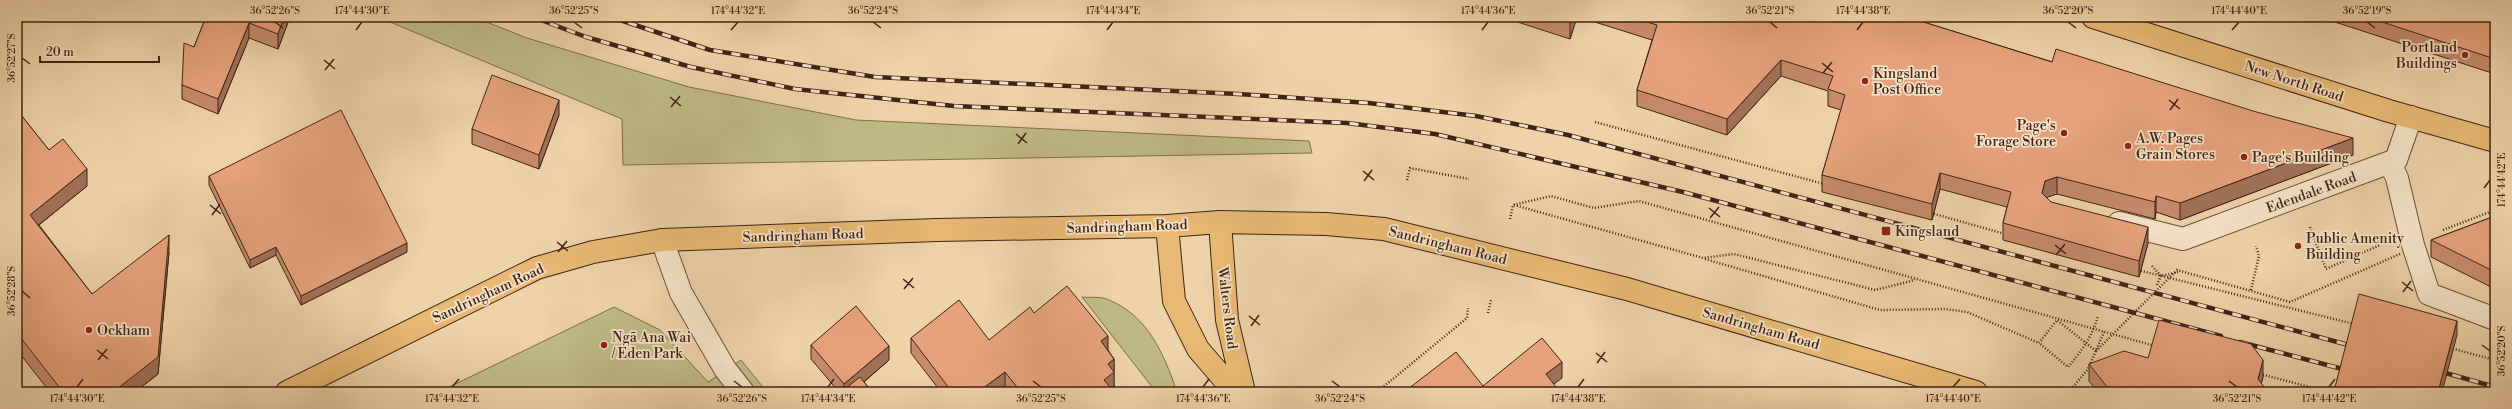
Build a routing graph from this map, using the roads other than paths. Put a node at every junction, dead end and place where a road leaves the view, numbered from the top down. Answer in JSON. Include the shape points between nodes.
{"nodes":[{"id":1,"x":2093,"y":17,"type":"edge"},
{"id":2,"x":2411,"y":117,"type":"junction"},
{"id":3,"x":2495,"y":141,"type":"edge"},
{"id":4,"x":2390,"y":163,"type":"junction"},
{"id":5,"x":2100,"y":218,"type":"edge"},
{"id":6,"x":1220,"y":222,"type":"junction"},
{"id":7,"x":1167,"y":226,"type":"junction"},
{"id":8,"x":662,"y":240,"type":"junction"},
{"id":9,"x":2495,"y":319,"type":"edge"},
{"id":10,"x":287,"y":392,"type":"edge"},
{"id":11,"x":742,"y":392,"type":"edge"},
{"id":12,"x":1236,"y":392,"type":"edge"},
{"id":13,"x":1244,"y":392,"type":"edge"},
{"id":14,"x":1976,"y":392,"type":"edge"}],
"edges":[{"from":1,"to":2,"type":"main road","name":"New North Road"},
{"from":2,"to":3,"type":"main road","name":"New North Road"},
{"from":2,"to":4,"type":"lane","via":[[2396,160]]},
{"from":4,"to":5,"type":"lane","name":"Edendale Road","via":[[2183,239]]},
{"from":4,"to":9,"type":"lane","via":[[2397,178],[2407,244],[2429,294]]},
{"from":6,"to":7,"type":"main road","name":"Sandringham Road"},
{"from":6,"to":13,"type":"main road","name":"Walters Road","via":[[1227,320]]},
{"from":6,"to":14,"type":"main road","name":"Sandringham Road","via":[[1326,224],[1384,229],[1628,289]]},
{"from":7,"to":8,"type":"main road","name":"Sandringham Road","via":[[937,230]]},
{"from":7,"to":12,"type":"main road","name":"Walters Road","via":[[1174,301],[1198,349]]},
{"from":8,"to":10,"type":"main road","name":"Sandringham Road","via":[[593,252],[537,268]]},
{"from":8,"to":11,"type":"lane","via":[[681,293],[725,369]]}]}
